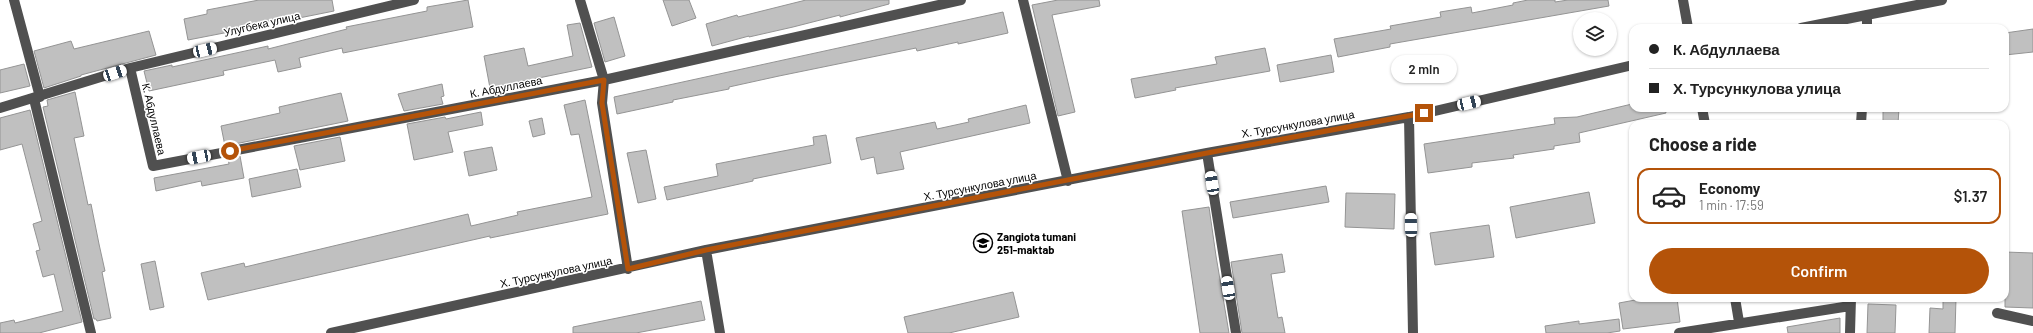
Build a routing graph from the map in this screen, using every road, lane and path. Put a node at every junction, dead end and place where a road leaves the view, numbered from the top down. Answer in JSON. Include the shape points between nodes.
{"nodes":[{"id":1,"x":14,"y":0,"type":"edge"},
{"id":2,"x":414,"y":0,"type":"edge"},
{"id":3,"x":580,"y":0,"type":"edge"},
{"id":4,"x":961,"y":0,"type":"edge"},
{"id":5,"x":1023,"y":0,"type":"edge"},
{"id":6,"x":1683,"y":0,"type":"edge"},
{"id":7,"x":1942,"y":0,"type":"edge"},
{"id":8,"x":1915,"y":3,"type":"edge"},
{"id":9,"x":1867,"y":15,"type":"junction"},
{"id":10,"x":1687,"y":24,"type":"edge"},
{"id":11,"x":1821,"y":24,"type":"edge"},
{"id":12,"x":1867,"y":24,"type":"edge"},
{"id":13,"x":1629,"y":66,"type":"edge"},
{"id":14,"x":130,"y":68,"type":"junction"},
{"id":15,"x":604,"y":80,"type":"junction"},
{"id":16,"x":37,"y":98,"type":"junction"},
{"id":17,"x":0,"y":108,"type":"edge"},
{"id":18,"x":1409,"y":117,"type":"junction"},
{"id":19,"x":1207,"y":153,"type":"junction"},
{"id":20,"x":1068,"y":181,"type":"junction"},
{"id":21,"x":706,"y":250,"type":"junction"},
{"id":22,"x":628,"y":269,"type":"junction"},
{"id":23,"x":1736,"y":302,"type":"edge"},
{"id":24,"x":1850,"y":302,"type":"edge"},
{"id":25,"x":1997,"y":313,"type":"dead end"},
{"id":26,"x":2033,"y":321,"type":"edge"},
{"id":27,"x":1739,"y":322,"type":"junction"},
{"id":28,"x":91,"y":333,"type":"edge"},
{"id":29,"x":331,"y":333,"type":"edge"},
{"id":30,"x":720,"y":333,"type":"edge"},
{"id":31,"x":1236,"y":333,"type":"edge"},
{"id":32,"x":1413,"y":333,"type":"edge"},
{"id":33,"x":1679,"y":333,"type":"edge"},
{"id":34,"x":1850,"y":333,"type":"edge"}],
"edges":[{"from":1,"to":16,"type":"street"},
{"from":2,"to":14,"type":"street","name":"Улугбека улица"},
{"from":3,"to":15,"type":"street"},
{"from":4,"to":15,"type":"street","name":"К. Абдуллаева"},
{"from":5,"to":20,"type":"street"},
{"from":6,"to":10,"type":"street"},
{"from":7,"to":8,"type":"street"},
{"from":8,"to":9,"type":"street"},
{"from":9,"to":11,"type":"street"},
{"from":9,"to":12,"type":"street"},
{"from":13,"to":18,"type":"street","name":"Х. Турсункулова улица"},
{"from":14,"to":15,"type":"street","name":"К. Абдуллаева","via":[[152,166]]},
{"from":14,"to":16,"type":"street","name":"Улугбека улица"},
{"from":15,"to":22,"type":"street","via":[[602,103]]},
{"from":16,"to":17,"type":"street","name":"Улугбека улица"},
{"from":16,"to":28,"type":"street"},
{"from":18,"to":19,"type":"street","name":"Х. Турсункулова улица"},
{"from":18,"to":32,"type":"street"},
{"from":19,"to":20,"type":"street","name":"Х. Турсункулова улица"},
{"from":19,"to":31,"type":"street"},
{"from":20,"to":21,"type":"street","name":"Х. Турсункулова улица"},
{"from":21,"to":22,"type":"street","name":"Х. Турсункулова улица"},
{"from":21,"to":30,"type":"street"},
{"from":22,"to":29,"type":"street","name":"Х. Турсункулова улица"},
{"from":23,"to":27,"type":"street"},
{"from":24,"to":27,"type":"street"},
{"from":24,"to":34,"type":"street"},
{"from":25,"to":26,"type":"street"},
{"from":27,"to":33,"type":"street"}]}
